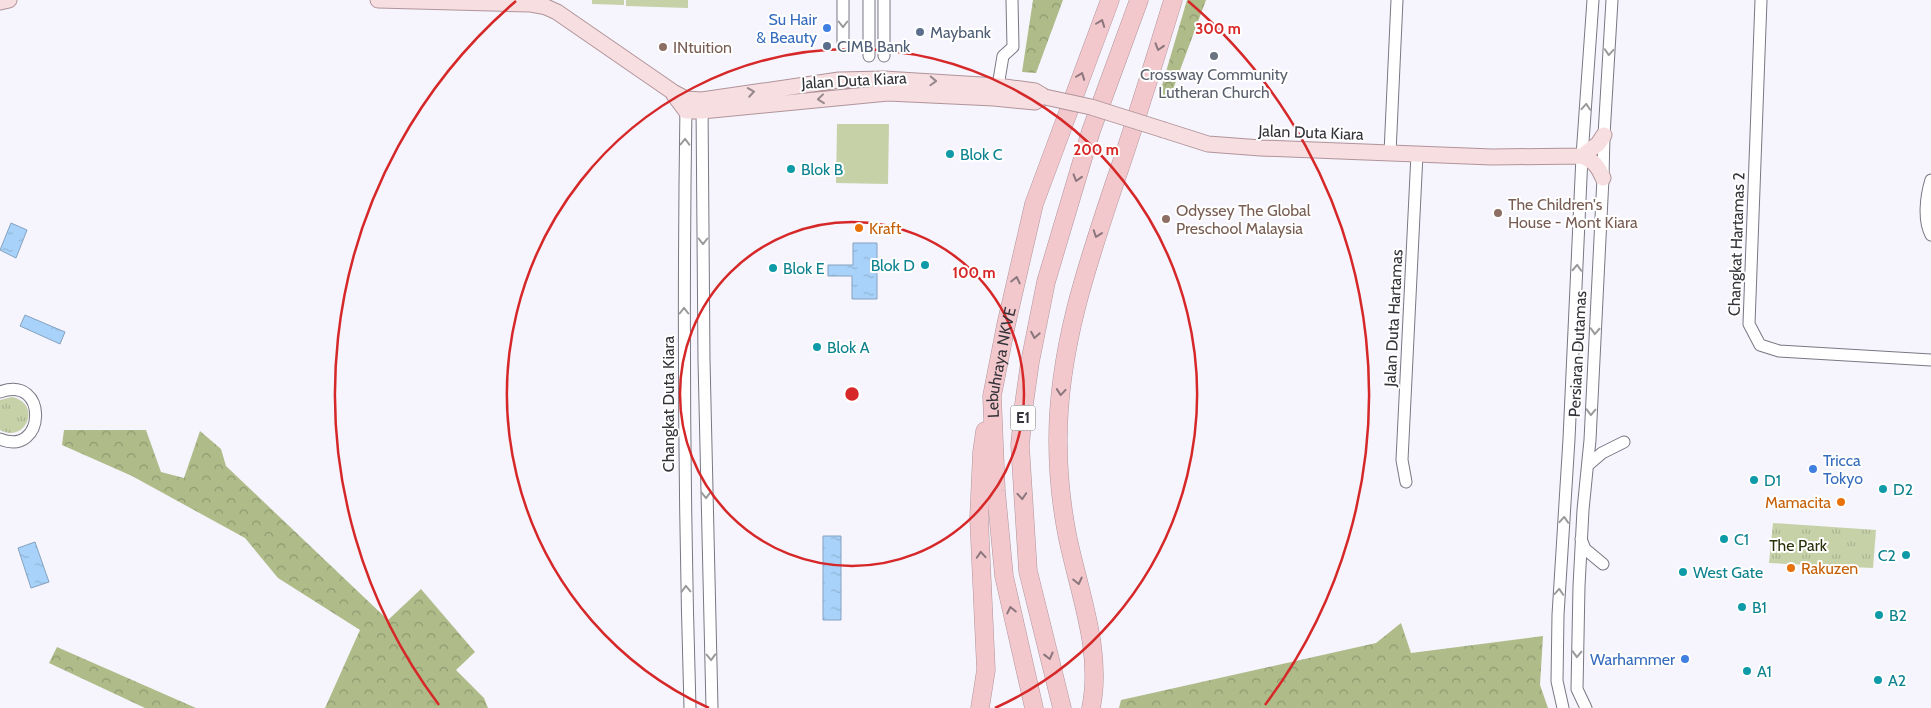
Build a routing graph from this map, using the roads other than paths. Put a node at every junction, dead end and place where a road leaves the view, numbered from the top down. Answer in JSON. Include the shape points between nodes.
{"nodes":[{"id":1,"x":9,"y":0,"type":"edge"},
{"id":2,"x":378,"y":0,"type":"edge"},
{"id":3,"x":843,"y":0,"type":"edge"},
{"id":4,"x":869,"y":0,"type":"edge"},
{"id":5,"x":884,"y":0,"type":"edge"},
{"id":6,"x":1012,"y":0,"type":"edge"},
{"id":7,"x":1110,"y":0,"type":"edge"},
{"id":8,"x":1139,"y":0,"type":"edge"},
{"id":9,"x":1173,"y":0,"type":"edge"},
{"id":10,"x":1397,"y":0,"type":"edge"},
{"id":11,"x":1593,"y":0,"type":"edge"},
{"id":12,"x":1612,"y":0,"type":"edge"},
{"id":13,"x":1761,"y":0,"type":"edge"},
{"id":14,"x":0,"y":2,"type":"edge"},
{"id":15,"x":843,"y":47,"type":"dead end"},
{"id":16,"x":869,"y":56,"type":"dead end"},
{"id":17,"x":884,"y":56,"type":"dead end"},
{"id":18,"x":998,"y":86,"type":"junction"},
{"id":19,"x":878,"y":87,"type":"junction"},
{"id":20,"x":1045,"y":97,"type":"junction"},
{"id":21,"x":686,"y":105,"type":"junction"},
{"id":22,"x":702,"y":105,"type":"junction"},
{"id":23,"x":1604,"y":135,"type":"junction"},
{"id":24,"x":1391,"y":148,"type":"junction"},
{"id":25,"x":1417,"y":154,"type":"junction"},
{"id":26,"x":1582,"y":156,"type":"junction"},
{"id":27,"x":1603,"y":178,"type":"junction"},
{"id":28,"x":1931,"y":180,"type":"edge"},
{"id":29,"x":1931,"y":235,"type":"edge"},
{"id":30,"x":1931,"y":360,"type":"edge"},
{"id":31,"x":0,"y":392,"type":"edge"},
{"id":32,"x":992,"y":396,"type":"junction"},
{"id":33,"x":0,"y":439,"type":"edge"},
{"id":34,"x":1624,"y":442,"type":"dead end"},
{"id":35,"x":1588,"y":466,"type":"junction"},
{"id":36,"x":1406,"y":482,"type":"dead end"},
{"id":37,"x":1581,"y":539,"type":"junction"},
{"id":38,"x":1603,"y":564,"type":"dead end"},
{"id":39,"x":690,"y":708,"type":"edge"},
{"id":40,"x":712,"y":708,"type":"edge"},
{"id":41,"x":980,"y":708,"type":"edge"},
{"id":42,"x":1034,"y":708,"type":"edge"},
{"id":43,"x":1062,"y":708,"type":"edge"},
{"id":44,"x":1091,"y":708,"type":"edge"},
{"id":45,"x":1563,"y":708,"type":"edge"},
{"id":46,"x":1586,"y":708,"type":"edge"}],
"edges":[{"from":1,"to":14,"type":"main road"},
{"from":2,"to":21,"type":"main road","name":"Jalan Duta Kiara","via":[[546,7],[672,92]]},
{"from":3,"to":15,"type":"street","one_way":true},
{"from":4,"to":16,"type":"street"},
{"from":5,"to":17,"type":"street"},
{"from":6,"to":18,"type":"street","via":[[1013,46],[1003,56]]},
{"from":32,"to":7,"type":"highway","name":"Lebuhraya NKVE","number":"E1","one_way":true,"via":[[1034,204]]},
{"from":8,"to":43,"type":"highway","name":"Lebuhraya NKVE","number":"E1","one_way":true,"via":[[1091,131],[1046,282],[1030,362],[1020,445],[1028,572]]},
{"from":9,"to":44,"type":"highway","one_way":true,"via":[[1083,277],[1069,332],[1062,383],[1058,439],[1060,486],[1094,665]]},
{"from":10,"to":24,"type":"street"},
{"from":26,"to":11,"type":"street","name":"Persiaran Dutamas","one_way":true},
{"from":12,"to":23,"type":"street","name":"Persiaran Dutamas","one_way":true},
{"from":13,"to":30,"type":"street","name":"Changkat Hartamas 2","via":[[1749,324],[1760,345],[1779,351]]},
{"from":19,"to":18,"type":"main road","name":"Jalan Duta Kiara","one_way":true},
{"from":18,"to":20,"type":"main road","name":"Jalan Duta Kiara","via":[[1035,91]]},
{"from":19,"to":20,"type":"main road","name":"Jalan Duta Kiara","via":[[1035,102]]},
{"from":19,"to":22,"type":"main road","name":"Jalan Duta Kiara","via":[[839,80]]},
{"from":20,"to":24,"type":"main road","name":"Jalan Duta Kiara","bridge":true,"via":[[1091,107],[1208,144]]},
{"from":21,"to":22,"type":"main road","name":"Jalan Duta Kiara"},
{"from":39,"to":21,"type":"street","name":"Changkat Duta Kiara","one_way":true,"via":[[685,511]]},
{"from":22,"to":40,"type":"street","one_way":true},
{"from":23,"to":26,"type":"main road"},
{"from":23,"to":27,"type":"street","name":"Persiaran Dutamas"},
{"from":24,"to":25,"type":"main road","name":"Jalan Duta Kiara"},
{"from":25,"to":26,"type":"main road","name":"Jalan Duta Kiara"},
{"from":25,"to":36,"type":"street","name":"Jalan Duta Hartamas","via":[[1402,460]]},
{"from":26,"to":27,"type":"main road","via":[[1593,160]]},
{"from":45,"to":26,"type":"street","name":"Persiaran Dutamas","one_way":true,"via":[[1557,681],[1558,615]]},
{"from":27,"to":35,"type":"street","name":"Persiaran Dutamas","one_way":true},
{"from":28,"to":29,"type":"street","via":[[1926,211]]},
{"from":31,"to":33,"type":"street","via":[[14,389],[25,393],[32,400],[37,416],[32,432],[25,438],[8,442]]},
{"from":41,"to":32,"type":"highway","one_way":true,"via":[[986,670],[979,518],[982,452]]},
{"from":42,"to":32,"type":"highway","name":"Lebuhraya NKVE","number":"E1","one_way":true,"via":[[1004,576]]},
{"from":34,"to":35,"type":"street","via":[[1602,453]]},
{"from":35,"to":37,"type":"street","name":"Persiaran Dutamas"},
{"from":37,"to":38,"type":"street","via":[[1585,549]]},
{"from":37,"to":46,"type":"street","name":"Persiaran Dutamas","one_way":true,"via":[[1576,672],[1577,689]]}]}
